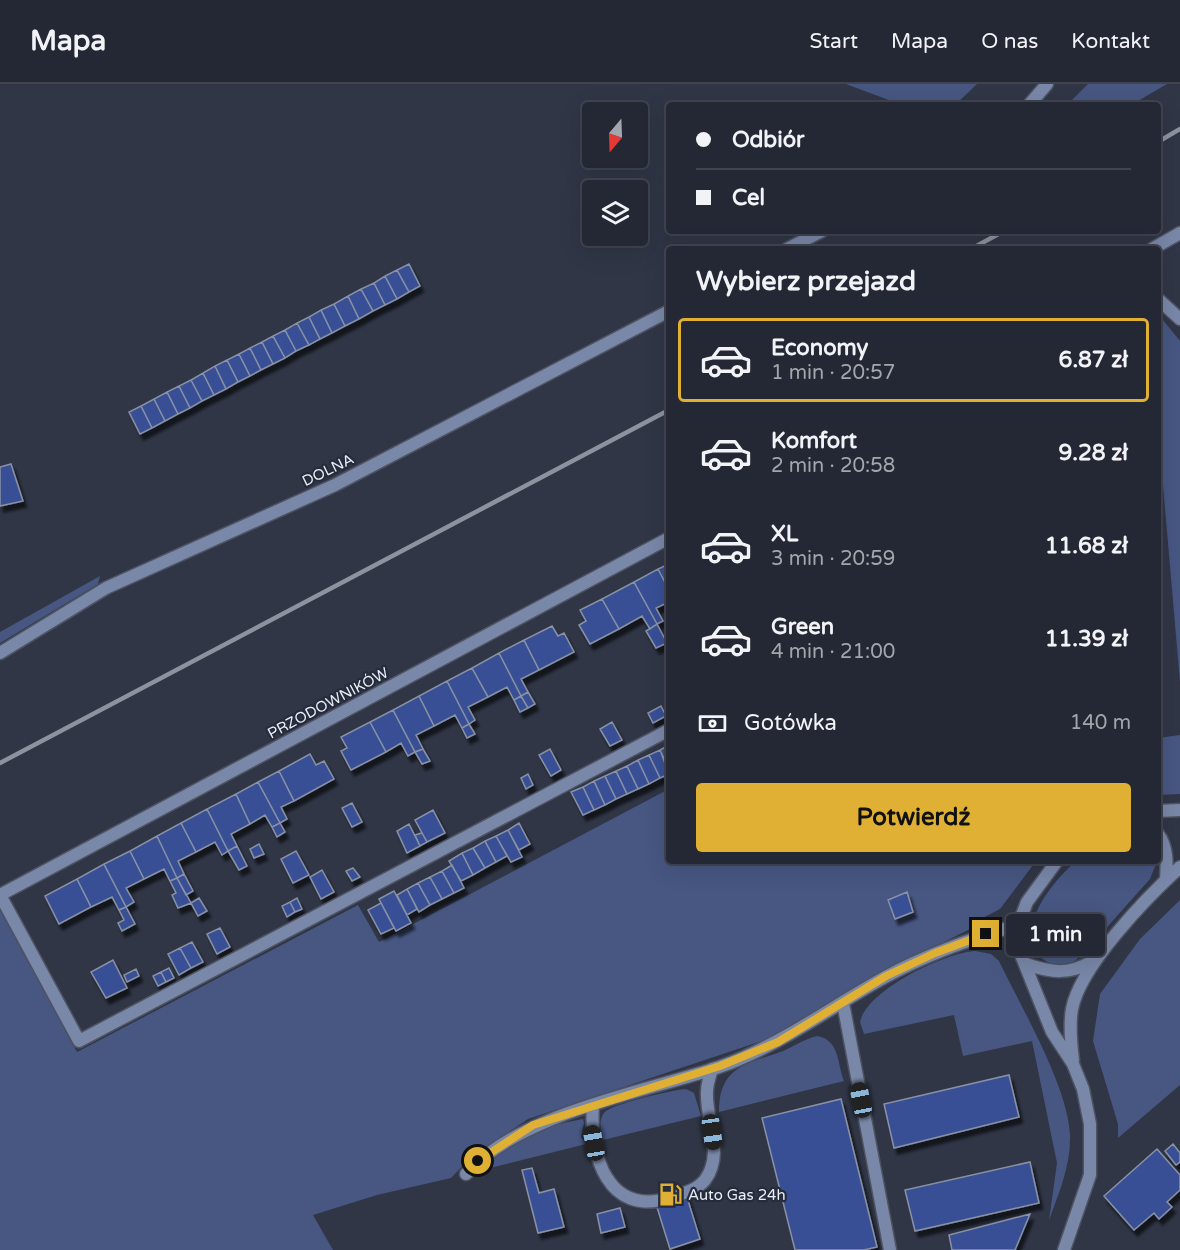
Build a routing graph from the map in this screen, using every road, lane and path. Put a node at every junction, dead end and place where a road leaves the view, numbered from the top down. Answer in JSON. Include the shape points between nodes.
{"nodes":[{"id":1,"x":1047,"y":84,"type":"edge"},
{"id":2,"x":1032,"y":102,"type":"edge"},
{"id":3,"x":1180,"y":233,"type":"edge"},
{"id":4,"x":816,"y":234,"type":"edge"},
{"id":5,"x":793,"y":246,"type":"edge"},
{"id":6,"x":1157,"y":246,"type":"edge"},
{"id":7,"x":1161,"y":302,"type":"edge"},
{"id":8,"x":666,"y":313,"type":"edge"},
{"id":9,"x":1180,"y":319,"type":"edge"},
{"id":10,"x":666,"y":540,"type":"edge"},
{"id":11,"x":0,"y":653,"type":"edge"},
{"id":12,"x":666,"y":732,"type":"edge"},
{"id":13,"x":1180,"y":810,"type":"edge"},
{"id":14,"x":1161,"y":811,"type":"edge"},
{"id":15,"x":1161,"y":837,"type":"edge"},
{"id":16,"x":1055,"y":864,"type":"edge"},
{"id":17,"x":1180,"y":867,"type":"edge"},
{"id":18,"x":1166,"y":880,"type":"junction"},
{"id":19,"x":0,"y":895,"type":"edge"},
{"id":20,"x":1018,"y":925,"type":"junction"},
{"id":21,"x":1096,"y":960,"type":"junction"},
{"id":22,"x":1026,"y":964,"type":"junction"},
{"id":23,"x":843,"y":1003,"type":"junction"},
{"id":24,"x":1073,"y":1064,"type":"junction"},
{"id":25,"x":712,"y":1069,"type":"junction"},
{"id":26,"x":593,"y":1106,"type":"junction"},
{"id":27,"x":466,"y":1174,"type":"dead end"},
{"id":28,"x":890,"y":1250,"type":"edge"},
{"id":29,"x":1064,"y":1250,"type":"edge"}],
"edges":[{"from":1,"to":2,"type":"street"},
{"from":3,"to":6,"type":"street"},
{"from":4,"to":5,"type":"street"},
{"from":7,"to":9,"type":"street"},
{"from":8,"to":11,"type":"street","name":"DOLNA","via":[[335,485],[106,588]]},
{"from":10,"to":19,"type":"street","name":"PRZODOWNIKÓW"},
{"from":12,"to":19,"type":"street","via":[[79,1041]]},
{"from":13,"to":14,"type":"street"},
{"from":15,"to":18,"type":"street","via":[[1167,861]]},
{"from":16,"to":20,"type":"street","via":[[1027,902]]},
{"from":17,"to":18,"type":"street"},
{"from":18,"to":21,"type":"street"},
{"from":20,"to":22,"type":"street","via":[[1017,945]]},
{"from":20,"to":23,"type":"street","via":[[935,953],[886,976]]},
{"from":21,"to":22,"type":"street","via":[[1065,972]]},
{"from":21,"to":24,"type":"street","via":[[1072,1009]]},
{"from":22,"to":24,"type":"street","via":[[1052,1032]]},
{"from":23,"to":25,"type":"street","via":[[778,1042]]},
{"from":23,"to":28,"type":"street"},
{"from":24,"to":29,"type":"street","via":[[1088,1109],[1092,1148],[1086,1190]]},
{"from":25,"to":26,"type":"street"},
{"from":25,"to":26,"type":"street","via":[[707,1091],[714,1149],[710,1171],[692,1190],[650,1204],[632,1201],[607,1178],[594,1143]]},
{"from":26,"to":27,"type":"street","via":[[533,1125],[478,1161]]}]}
